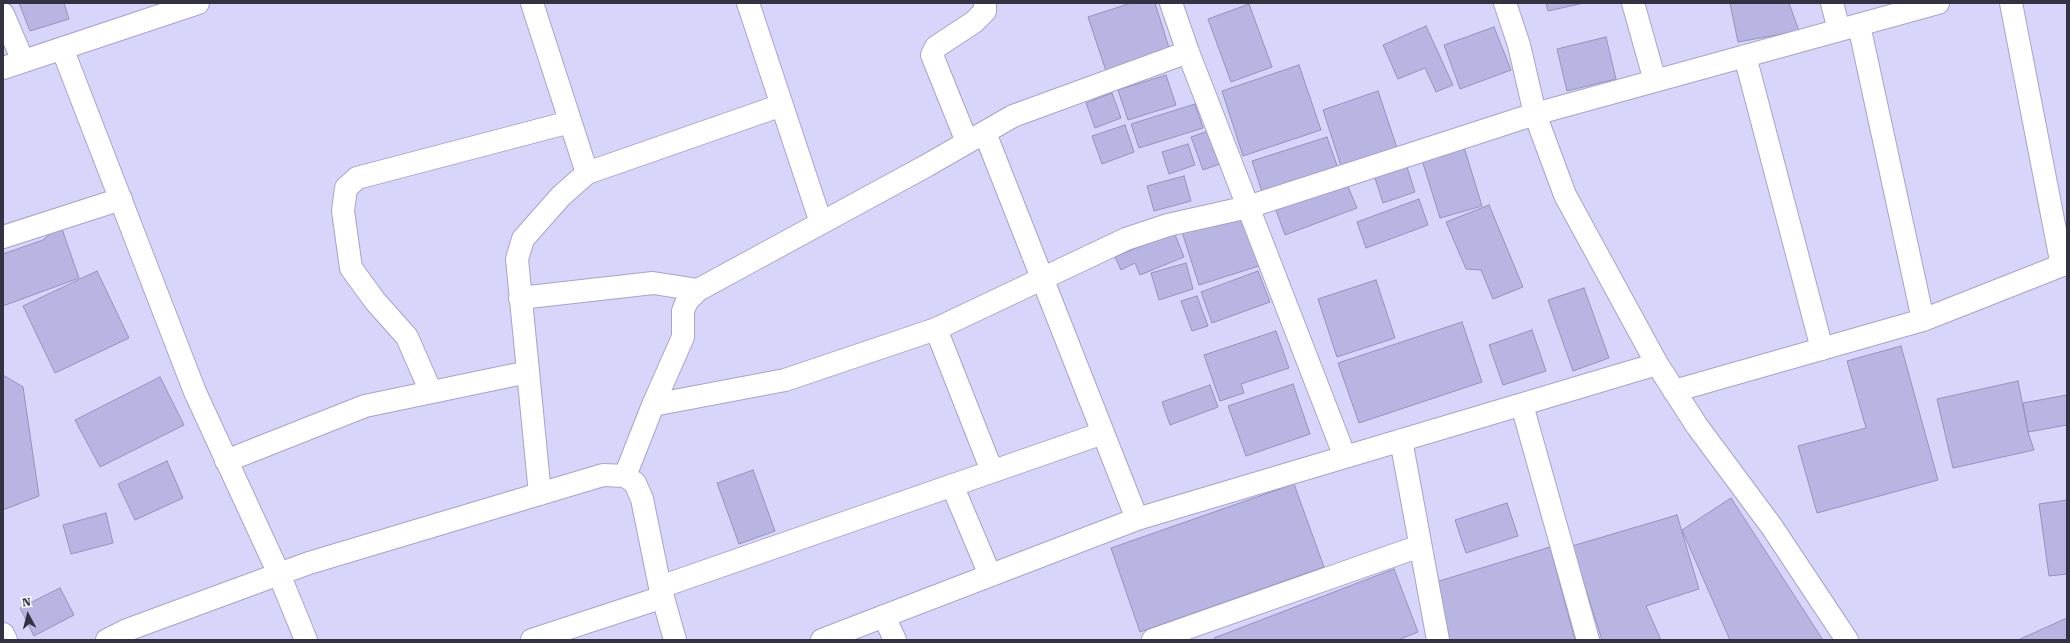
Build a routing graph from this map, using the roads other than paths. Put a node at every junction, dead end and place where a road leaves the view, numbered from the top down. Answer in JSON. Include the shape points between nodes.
{"nodes":[{"id":1,"x":198,"y":3,"type":"edge"},
{"id":2,"x":748,"y":3,"type":"edge"},
{"id":3,"x":985,"y":3,"type":"edge"},
{"id":4,"x":1171,"y":3,"type":"edge"},
{"id":5,"x":1505,"y":3,"type":"edge"},
{"id":6,"x":1633,"y":3,"type":"edge"},
{"id":7,"x":1832,"y":3,"type":"edge"},
{"id":8,"x":1938,"y":3,"type":"edge"},
{"id":9,"x":2011,"y":3,"type":"edge"},
{"id":10,"x":539,"y":5,"type":"edge"},
{"id":11,"x":3,"y":14,"type":"edge"},
{"id":12,"x":1849,"y":27,"type":"junction"},
{"id":13,"x":62,"y":48,"type":"junction"},
{"id":14,"x":1188,"y":52,"type":"junction"},
{"id":15,"x":1745,"y":56,"type":"junction"},
{"id":16,"x":13,"y":64,"type":"edge"},
{"id":17,"x":1655,"y":81,"type":"junction"},
{"id":18,"x":782,"y":105,"type":"junction"},
{"id":19,"x":1535,"y":114,"type":"junction"},
{"id":20,"x":570,"y":122,"type":"junction"},
{"id":21,"x":976,"y":137,"type":"junction"},
{"id":22,"x":587,"y":173,"type":"junction"},
{"id":23,"x":121,"y":199,"type":"junction"},
{"id":24,"x":1248,"y":207,"type":"junction"},
{"id":25,"x":821,"y":223,"type":"junction"},
{"id":26,"x":3,"y":238,"type":"edge"},
{"id":27,"x":2066,"y":264,"type":"edge"},
{"id":28,"x":1042,"y":278,"type":"junction"},
{"id":29,"x":698,"y":290,"type":"junction"},
{"id":30,"x":520,"y":298,"type":"junction"},
{"id":31,"x":1923,"y":320,"type":"junction"},
{"id":32,"x":936,"y":330,"type":"junction"},
{"id":33,"x":1822,"y":349,"type":"junction"},
{"id":34,"x":1657,"y":364,"type":"junction"},
{"id":35,"x":528,"y":372,"type":"junction"},
{"id":36,"x":1674,"y":391,"type":"junction"},
{"id":37,"x":431,"y":392,"type":"junction"},
{"id":38,"x":653,"y":405,"type":"junction"},
{"id":39,"x":1522,"y":405,"type":"junction"},
{"id":40,"x":1103,"y":432,"type":"junction"},
{"id":41,"x":1401,"y":440,"type":"junction"},
{"id":42,"x":1345,"y":457,"type":"junction"},
{"id":43,"x":226,"y":461,"type":"junction"},
{"id":44,"x":992,"y":471,"type":"junction"},
{"id":45,"x":625,"y":476,"type":"junction"},
{"id":46,"x":952,"y":485,"type":"junction"},
{"id":47,"x":540,"y":494,"type":"junction"},
{"id":48,"x":1137,"y":519,"type":"junction"},
{"id":49,"x":1420,"y":546,"type":"junction"},
{"id":50,"x":279,"y":574,"type":"junction"},
{"id":51,"x":990,"y":575,"type":"junction"},
{"id":52,"x":661,"y":592,"type":"junction"},
{"id":53,"x":884,"y":616,"type":"junction"},
{"id":54,"x":3,"y":634,"type":"edge"},
{"id":55,"x":6,"y":640,"type":"edge"},
{"id":56,"x":106,"y":640,"type":"edge"},
{"id":57,"x":306,"y":640,"type":"edge"},
{"id":58,"x":532,"y":640,"type":"edge"},
{"id":59,"x":675,"y":640,"type":"edge"},
{"id":60,"x":822,"y":640,"type":"edge"},
{"id":61,"x":895,"y":640,"type":"edge"},
{"id":62,"x":1153,"y":640,"type":"edge"},
{"id":63,"x":1438,"y":640,"type":"edge"},
{"id":64,"x":1588,"y":640,"type":"edge"},
{"id":65,"x":1847,"y":640,"type":"edge"}],
"edges":[{"from":1,"to":13,"type":"street"},
{"from":2,"to":18,"type":"street"},
{"from":3,"to":21,"type":"street","via":[[984,11],[974,22],[936,47],[932,55]]},
{"from":4,"to":14,"type":"street"},
{"from":5,"to":19,"type":"street","via":[[1519,45]]},
{"from":6,"to":17,"type":"street"},
{"from":7,"to":12,"type":"street"},
{"from":8,"to":12,"type":"street"},
{"from":9,"to":27,"type":"street","via":[[2061,261]]},
{"from":10,"to":20,"type":"street"},
{"from":11,"to":16,"type":"street"},
{"from":12,"to":15,"type":"street"},
{"from":12,"to":31,"type":"street"},
{"from":13,"to":16,"type":"street"},
{"from":13,"to":23,"type":"street"},
{"from":14,"to":21,"type":"street","via":[[1013,116]]},
{"from":14,"to":24,"type":"street"},
{"from":15,"to":17,"type":"street"},
{"from":15,"to":33,"type":"street"},
{"from":17,"to":19,"type":"street"},
{"from":18,"to":22,"type":"street"},
{"from":18,"to":25,"type":"street"},
{"from":19,"to":24,"type":"street"},
{"from":19,"to":34,"type":"street","via":[[1565,195]]},
{"from":20,"to":22,"type":"street"},
{"from":20,"to":37,"type":"street","via":[[357,178],[346,188],[343,211],[352,268],[375,301],[407,337]]},
{"from":21,"to":25,"type":"street"},
{"from":21,"to":28,"type":"street"},
{"from":22,"to":30,"type":"street","via":[[561,196],[523,239],[516,259]]},
{"from":23,"to":26,"type":"street"},
{"from":23,"to":43,"type":"street","via":[[195,392]]},
{"from":24,"to":28,"type":"street","via":[[1168,224],[1126,239]]},
{"from":24,"to":42,"type":"street"},
{"from":25,"to":29,"type":"street"},
{"from":27,"to":31,"type":"street"},
{"from":28,"to":32,"type":"street"},
{"from":28,"to":40,"type":"street"},
{"from":29,"to":30,"type":"street","via":[[653,283]]},
{"from":29,"to":38,"type":"street","via":[[687,301],[683,311],[683,337]]},
{"from":30,"to":35,"type":"street"},
{"from":31,"to":33,"type":"street"},
{"from":32,"to":38,"type":"street","via":[[785,380]]},
{"from":32,"to":44,"type":"street"},
{"from":33,"to":36,"type":"street"},
{"from":34,"to":36,"type":"street"},
{"from":34,"to":39,"type":"street"},
{"from":35,"to":37,"type":"street"},
{"from":35,"to":47,"type":"street"},
{"from":36,"to":65,"type":"street","via":[[1772,527]]},
{"from":37,"to":43,"type":"street","via":[[365,406]]},
{"from":38,"to":45,"type":"street"},
{"from":39,"to":41,"type":"street"},
{"from":39,"to":64,"type":"street"},
{"from":40,"to":44,"type":"street"},
{"from":40,"to":48,"type":"street"},
{"from":41,"to":42,"type":"street"},
{"from":41,"to":49,"type":"street"},
{"from":42,"to":48,"type":"street"},
{"from":43,"to":50,"type":"street"},
{"from":44,"to":46,"type":"street"},
{"from":45,"to":47,"type":"street","via":[[603,475]]},
{"from":45,"to":52,"type":"street","via":[[635,483],[642,499]]},
{"from":46,"to":51,"type":"street"},
{"from":46,"to":52,"type":"street"},
{"from":47,"to":50,"type":"street"},
{"from":48,"to":51,"type":"street"},
{"from":49,"to":62,"type":"street"},
{"from":49,"to":63,"type":"street"},
{"from":50,"to":56,"type":"street"},
{"from":50,"to":57,"type":"street"},
{"from":51,"to":53,"type":"street"},
{"from":52,"to":58,"type":"street"},
{"from":52,"to":59,"type":"street"},
{"from":53,"to":60,"type":"street"},
{"from":53,"to":61,"type":"street"},
{"from":54,"to":55,"type":"street"}]}
